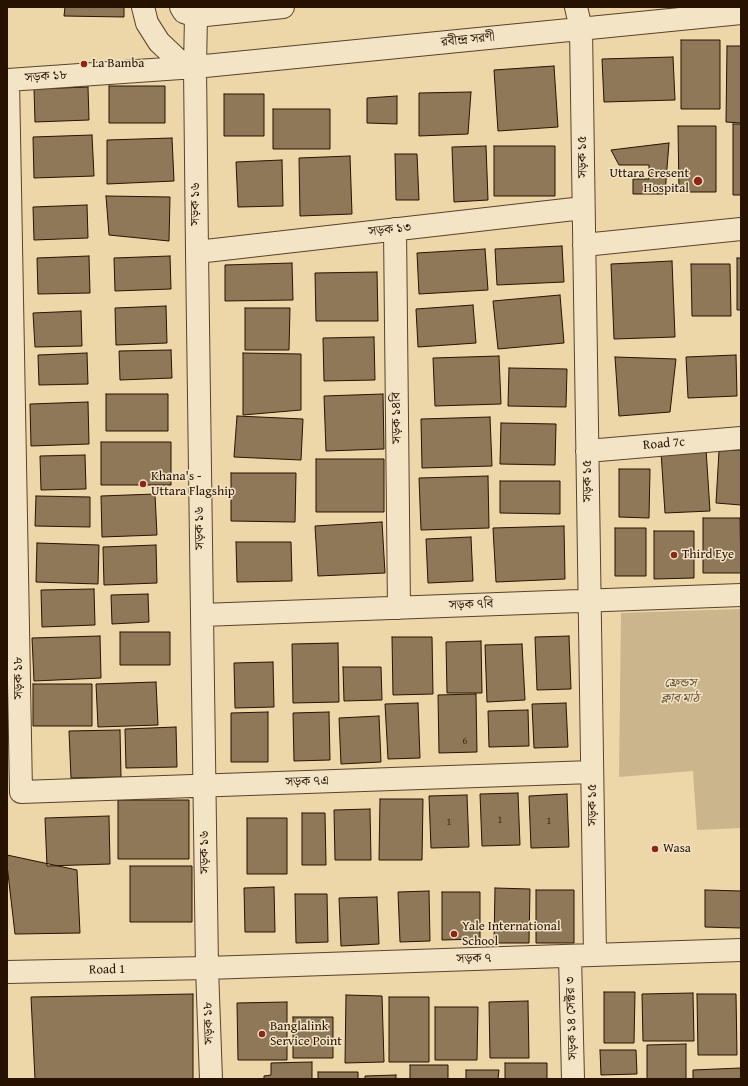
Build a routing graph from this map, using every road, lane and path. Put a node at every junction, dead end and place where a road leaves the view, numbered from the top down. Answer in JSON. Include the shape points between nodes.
{"nodes":[{"id":1,"x":143,"y":7,"type":"edge"},
{"id":2,"x":283,"y":7,"type":"edge"},
{"id":3,"x":576,"y":7,"type":"edge"},
{"id":4,"x":188,"y":12,"type":"edge"},
{"id":5,"x":741,"y":13,"type":"edge"},
{"id":6,"x":581,"y":29,"type":"junction"},
{"id":7,"x":195,"y":67,"type":"junction"},
{"id":8,"x":584,"y":208,"type":"junction"},
{"id":9,"x":395,"y":229,"type":"junction"},
{"id":10,"x":741,"y":229,"type":"edge"},
{"id":11,"x":584,"y":245,"type":"junction"},
{"id":12,"x":196,"y":252,"type":"junction"},
{"id":13,"x":741,"y":438,"type":"edge"},
{"id":14,"x":587,"y":451,"type":"junction"},
{"id":15,"x":741,"y":596,"type":"edge"},
{"id":16,"x":590,"y":601,"type":"junction"},
{"id":17,"x":399,"y":608,"type":"junction"},
{"id":18,"x":202,"y":615,"type":"junction"},
{"id":19,"x":592,"y":772,"type":"junction"},
{"id":20,"x":204,"y":785,"type":"junction"},
{"id":21,"x":21,"y":792,"type":"joint"},
{"id":22,"x":741,"y":950,"type":"edge"},
{"id":23,"x":595,"y":955,"type":"junction"},
{"id":24,"x":570,"y":956,"type":"junction"},
{"id":25,"x":207,"y":968,"type":"junction"},
{"id":26,"x":7,"y":972,"type":"edge"},
{"id":27,"x":211,"y":1079,"type":"edge"},
{"id":28,"x":573,"y":1079,"type":"edge"}],
"edges":[{"from":1,"to":7,"type":"street","via":[[147,23],[160,42],[178,60]]},
{"from":2,"to":4,"type":"street"},
{"from":3,"to":6,"type":"street","name":"সড়ক ১৫"},
{"from":4,"to":7,"type":"street","name":"সড়ক ১৬"},
{"from":5,"to":6,"type":"street","name":"রবীন্দ্র সরণী"},
{"from":6,"to":7,"type":"street","name":"রবীন্দ্র সরণী"},
{"from":6,"to":8,"type":"street","name":"সড়ক ১৫"},
{"from":7,"to":12,"type":"street","name":"সড়ক ১৬"},
{"from":7,"to":21,"type":"street","name":"সড়ক ১৮","via":[[8,80]]},
{"from":8,"to":9,"type":"street","name":"সড়ক ১৩"},
{"from":8,"to":11,"type":"street","name":"সড়ক ১৫"},
{"from":9,"to":12,"type":"street","name":"সড়ক ১৩"},
{"from":9,"to":17,"type":"street","name":"সড়ক ১৪বি"},
{"from":10,"to":11,"type":"street"},
{"from":11,"to":14,"type":"street","name":"সড়ক ১৫"},
{"from":12,"to":18,"type":"street","name":"সড়ক ১৬"},
{"from":13,"to":14,"type":"street","name":"Road 7c"},
{"from":14,"to":16,"type":"street","name":"সড়ক ১৫"},
{"from":15,"to":16,"type":"street","name":"সড়ক ৭বি"},
{"from":16,"to":17,"type":"street","name":"সড়ক ৭বি"},
{"from":16,"to":19,"type":"street","name":"সড়ক ১৫"},
{"from":17,"to":18,"type":"street","name":"সড়ক ৭বি"},
{"from":18,"to":20,"type":"street","name":"সড়ক ১৬"},
{"from":19,"to":20,"type":"street","name":"সড়ক ৭এ"},
{"from":19,"to":23,"type":"street","name":"সড়ক ১৫"},
{"from":20,"to":21,"type":"street","name":"সড়ক ৭এ"},
{"from":20,"to":25,"type":"street","name":"সড়ক ১৬"},
{"from":22,"to":23,"type":"street","name":"সড়ক ৭"},
{"from":23,"to":24,"type":"street","name":"সড়ক ৭"},
{"from":24,"to":25,"type":"street","name":"সড়ক ৭"},
{"from":24,"to":28,"type":"street","name":"সড়ক ১৪ সেক্টর ৩"},
{"from":25,"to":26,"type":"street","name":"Road 1"},
{"from":25,"to":27,"type":"street","name":"সড়ক ১৮"}]}
